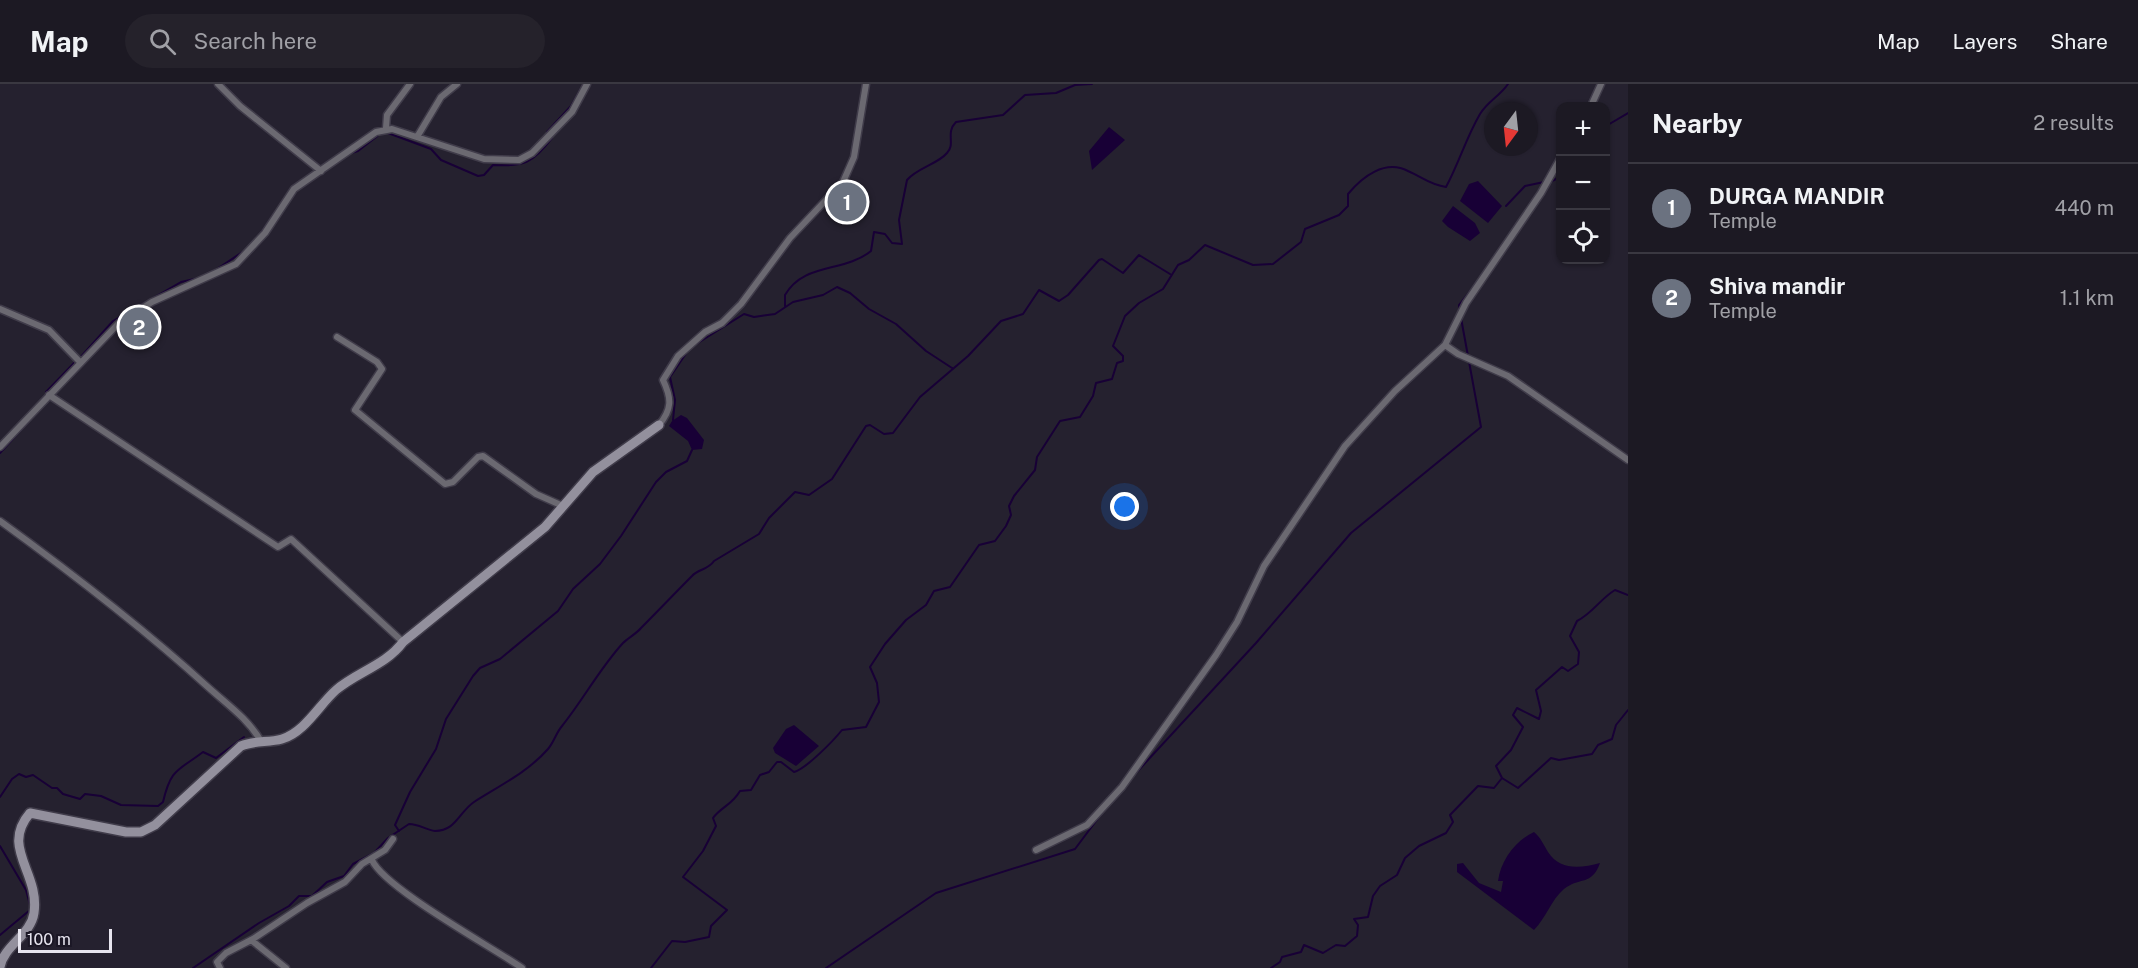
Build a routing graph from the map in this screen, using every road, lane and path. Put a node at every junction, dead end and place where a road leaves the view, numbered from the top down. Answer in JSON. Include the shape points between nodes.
{"nodes":[{"id":1,"x":218,"y":84,"type":"edge"},
{"id":2,"x":410,"y":84,"type":"edge"},
{"id":3,"x":587,"y":84,"type":"edge"},
{"id":4,"x":866,"y":84,"type":"edge"},
{"id":5,"x":1601,"y":84,"type":"edge"},
{"id":6,"x":459,"y":86,"type":"edge"},
{"id":7,"x":1593,"y":102,"type":"edge"},
{"id":8,"x":386,"y":128,"type":"junction"},
{"id":9,"x":417,"y":137,"type":"junction"},
{"id":10,"x":1556,"y":166,"type":"edge"},
{"id":11,"x":321,"y":171,"type":"junction"},
{"id":12,"x":0,"y":309,"type":"edge"},
{"id":13,"x":337,"y":337,"type":"dead end"},
{"id":14,"x":1445,"y":345,"type":"junction"},
{"id":15,"x":80,"y":362,"type":"junction"},
{"id":16,"x":49,"y":395,"type":"junction"},
{"id":17,"x":659,"y":425,"type":"joint"},
{"id":18,"x":0,"y":447,"type":"edge"},
{"id":19,"x":1628,"y":460,"type":"edge"},
{"id":20,"x":563,"y":506,"type":"junction"},
{"id":21,"x":0,"y":521,"type":"edge"},
{"id":22,"x":403,"y":642,"type":"junction"},
{"id":23,"x":261,"y":741,"type":"junction"},
{"id":24,"x":7,"y":838,"type":"dead end"},
{"id":25,"x":393,"y":838,"type":"dead end"},
{"id":26,"x":1036,"y":850,"type":"dead end"},
{"id":27,"x":9,"y":852,"type":"dead end"},
{"id":28,"x":372,"y":860,"type":"junction"},
{"id":29,"x":251,"y":940,"type":"junction"},
{"id":30,"x":0,"y":967,"type":"edge"},
{"id":31,"x":220,"y":968,"type":"edge"},
{"id":32,"x":286,"y":968,"type":"edge"},
{"id":33,"x":522,"y":968,"type":"edge"}],
"edges":[{"from":1,"to":11,"type":"street"},
{"from":2,"to":8,"type":"street","via":[[387,115]]},
{"from":3,"to":9,"type":"street","via":[[572,112],[532,153],[519,160],[484,159]]},
{"from":4,"to":17,"type":"street","via":[[855,157],[843,182],[790,238],[741,304],[678,356],[663,380],[671,395],[667,415]]},
{"from":5,"to":7,"type":"street"},
{"from":6,"to":9,"type":"street","via":[[441,97]]},
{"from":8,"to":9,"type":"street"},
{"from":8,"to":11,"type":"street"},
{"from":10,"to":14,"type":"street","via":[[1466,303]]},
{"from":11,"to":15,"type":"street","via":[[294,189],[265,233],[236,264],[135,312]]},
{"from":12,"to":15,"type":"street","via":[[49,330]]},
{"from":13,"to":20,"type":"street","via":[[382,369],[355,410],[445,484],[451,484],[483,456],[536,494]]},
{"from":14,"to":19,"type":"street","via":[[1508,376]]},
{"from":14,"to":26,"type":"street","via":[[1395,391],[1345,446],[1264,566],[1216,655],[1122,787],[1087,825]]},
{"from":15,"to":16,"type":"street"},
{"from":16,"to":18,"type":"street"},
{"from":16,"to":22,"type":"street","via":[[278,548],[291,539]]},
{"from":17,"to":20,"type":"street","via":[[593,472]]},
{"from":20,"to":22,"type":"street","via":[[545,527]]},
{"from":21,"to":23,"type":"street","via":[[161,645],[236,711]]},
{"from":22,"to":23,"type":"street","via":[[395,652],[337,689],[293,732],[282,739]]},
{"from":23,"to":24,"type":"street","via":[[241,746],[155,825],[141,832],[87,826],[30,813],[16,822]]},
{"from":25,"to":28,"type":"street"},
{"from":27,"to":30,"type":"street","via":[[30,891],[35,912]]},
{"from":28,"to":29,"type":"street","via":[[362,864],[345,882]]},
{"from":28,"to":33,"type":"street","via":[[419,902]]},
{"from":29,"to":31,"type":"street","via":[[226,953],[218,962]]},
{"from":29,"to":32,"type":"street"}]}
